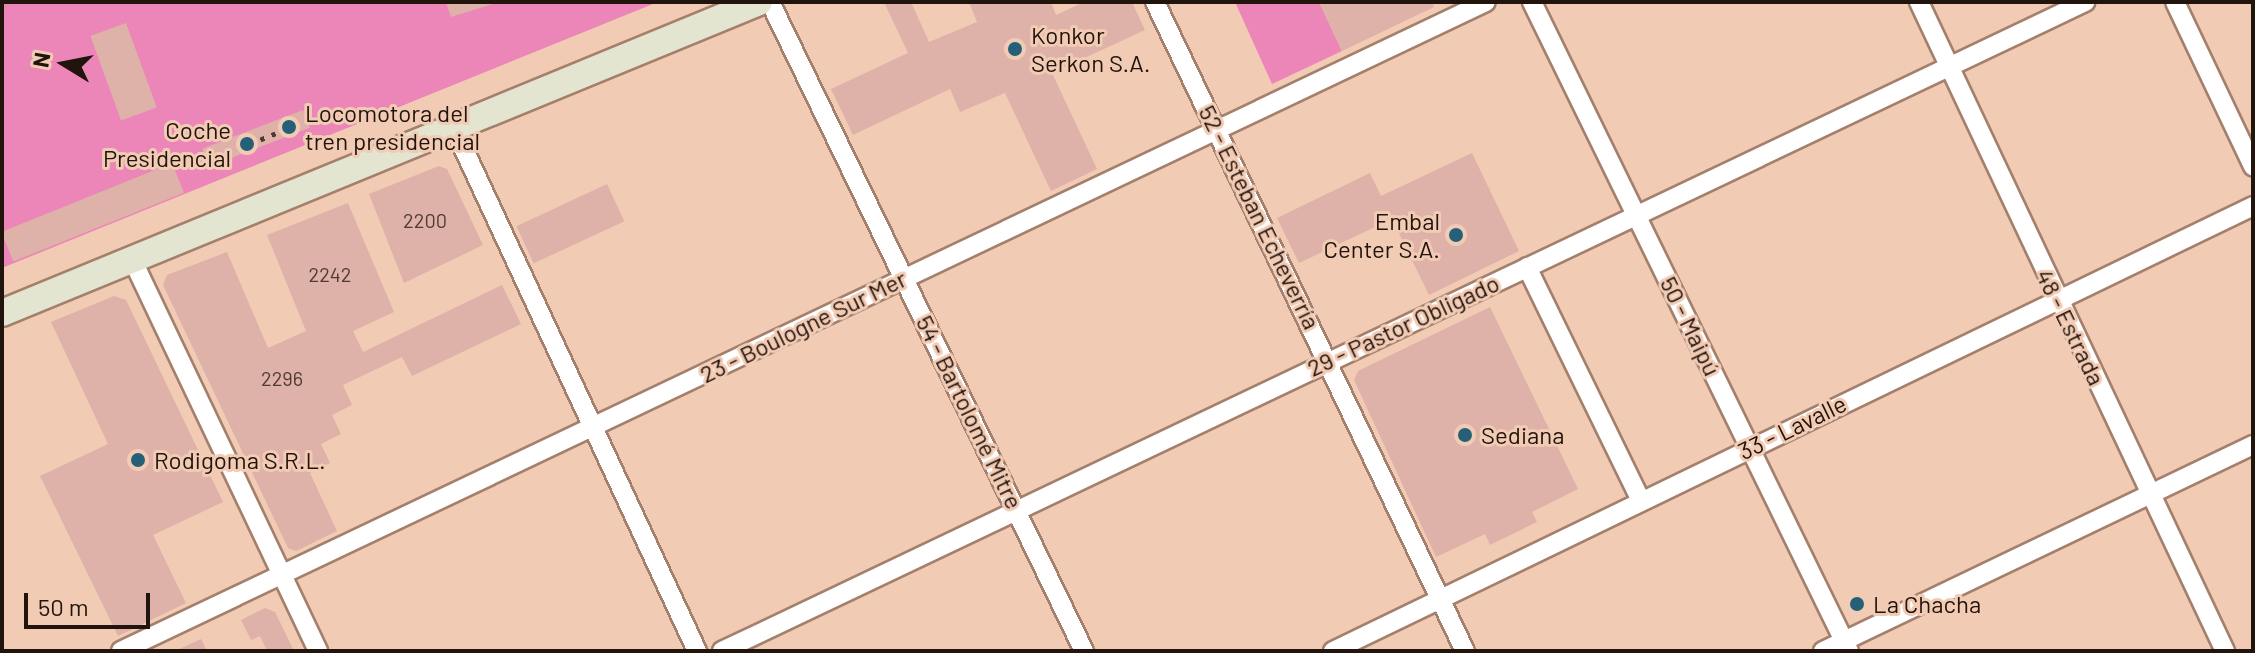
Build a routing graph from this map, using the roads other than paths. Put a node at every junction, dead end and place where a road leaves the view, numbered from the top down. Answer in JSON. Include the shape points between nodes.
{"nodes":[{"id":1,"x":759,"y":2,"type":"edge"},
{"id":2,"x":770,"y":2,"type":"edge"},
{"id":3,"x":1155,"y":2,"type":"edge"},
{"id":4,"x":1486,"y":2,"type":"edge"},
{"id":5,"x":1532,"y":2,"type":"edge"},
{"id":6,"x":1919,"y":2,"type":"edge"},
{"id":7,"x":2085,"y":2,"type":"edge"},
{"id":8,"x":2175,"y":2,"type":"edge"},
{"id":9,"x":1949,"y":66,"type":"junction"},
{"id":10,"x":454,"y":128,"type":"junction"},
{"id":11,"x":1217,"y":128,"type":"junction"},
{"id":12,"x":2253,"y":166,"type":"edge"},
{"id":13,"x":2253,"y":206,"type":"edge"},
{"id":14,"x":1636,"y":214,"type":"junction"},
{"id":15,"x":132,"y":259,"type":"junction"},
{"id":16,"x":1527,"y":267,"type":"junction"},
{"id":17,"x":906,"y":277,"type":"junction"},
{"id":18,"x":2056,"y":298,"type":"junction"},
{"id":19,"x":2,"y":313,"type":"edge"},
{"id":20,"x":1330,"y":360,"type":"junction"},
{"id":21,"x":594,"y":426,"type":"junction"},
{"id":22,"x":2253,"y":445,"type":"edge"},
{"id":23,"x":1751,"y":448,"type":"junction"},
{"id":24,"x":2151,"y":493,"type":"junction"},
{"id":25,"x":1641,"y":501,"type":"junction"},
{"id":26,"x":1017,"y":510,"type":"junction"},
{"id":27,"x":282,"y":575,"type":"junction"},
{"id":28,"x":1439,"y":598,"type":"junction"},
{"id":29,"x":1847,"y":646,"type":"edge"},
{"id":30,"x":121,"y":651,"type":"edge"},
{"id":31,"x":318,"y":651,"type":"edge"},
{"id":32,"x":697,"y":651,"type":"edge"},
{"id":33,"x":722,"y":651,"type":"edge"},
{"id":34,"x":1084,"y":651,"type":"edge"},
{"id":35,"x":1333,"y":651,"type":"edge"},
{"id":36,"x":1465,"y":651,"type":"edge"},
{"id":37,"x":1823,"y":651,"type":"edge"},
{"id":38,"x":2225,"y":651,"type":"edge"}],
"edges":[{"from":1,"to":10,"type":"main road"},
{"from":2,"to":17,"type":"street","name":"54 - Bartolomé Mitre"},
{"from":3,"to":11,"type":"street","name":"52 - Esteban Echeverría"},
{"from":4,"to":11,"type":"street","name":"23 - Boulogne Sur Mer"},
{"from":5,"to":14,"type":"street","name":"50 - Maipú"},
{"from":6,"to":9,"type":"street","name":"48 - Estrada"},
{"from":7,"to":9,"type":"street","name":"29 - Pastor Obligado"},
{"from":8,"to":12,"type":"street"},
{"from":9,"to":14,"type":"street","name":"29 - Pastor Obligado"},
{"from":9,"to":18,"type":"street","name":"48 - Estrada"},
{"from":10,"to":15,"type":"main road"},
{"from":10,"to":21,"type":"street"},
{"from":11,"to":17,"type":"street","name":"23 - Boulogne Sur Mer"},
{"from":11,"to":20,"type":"street","name":"52 - Esteban Echeverría"},
{"from":13,"to":18,"type":"street","name":"33 - Lavalle"},
{"from":14,"to":16,"type":"street","name":"29 - Pastor Obligado"},
{"from":14,"to":23,"type":"street","name":"50 - Maipú"},
{"from":15,"to":19,"type":"main road"},
{"from":15,"to":27,"type":"street"},
{"from":16,"to":20,"type":"street","name":"29 - Pastor Obligado"},
{"from":16,"to":25,"type":"street"},
{"from":17,"to":21,"type":"street","name":"23 - Boulogne Sur Mer"},
{"from":17,"to":26,"type":"street","name":"54 - Bartolomé Mitre"},
{"from":18,"to":23,"type":"street","name":"33 - Lavalle"},
{"from":18,"to":24,"type":"street","name":"48 - Estrada"},
{"from":20,"to":26,"type":"street","name":"29 - Pastor Obligado"},
{"from":20,"to":28,"type":"street","name":"52 - Esteban Echeverría"},
{"from":21,"to":27,"type":"street","name":"23 - Boulogne Sur Mer"},
{"from":21,"to":32,"type":"street"},
{"from":22,"to":24,"type":"street"},
{"from":23,"to":25,"type":"street","name":"33 - Lavalle"},
{"from":23,"to":29,"type":"street","name":"50 - Maipú"},
{"from":24,"to":29,"type":"street"},
{"from":24,"to":38,"type":"street","name":"48 - Estrada"},
{"from":25,"to":28,"type":"street","name":"33 - Lavalle"},
{"from":26,"to":33,"type":"street","name":"29 - Pastor Obligado"},
{"from":26,"to":34,"type":"street","name":"54 - Bartolomé Mitre"},
{"from":27,"to":30,"type":"street","name":"23 - Boulogne Sur Mer"},
{"from":27,"to":31,"type":"street"},
{"from":28,"to":35,"type":"street","name":"33 - Lavalle"},
{"from":28,"to":36,"type":"street","name":"52 - Esteban Echeverría"},
{"from":29,"to":37,"type":"street"}]}
